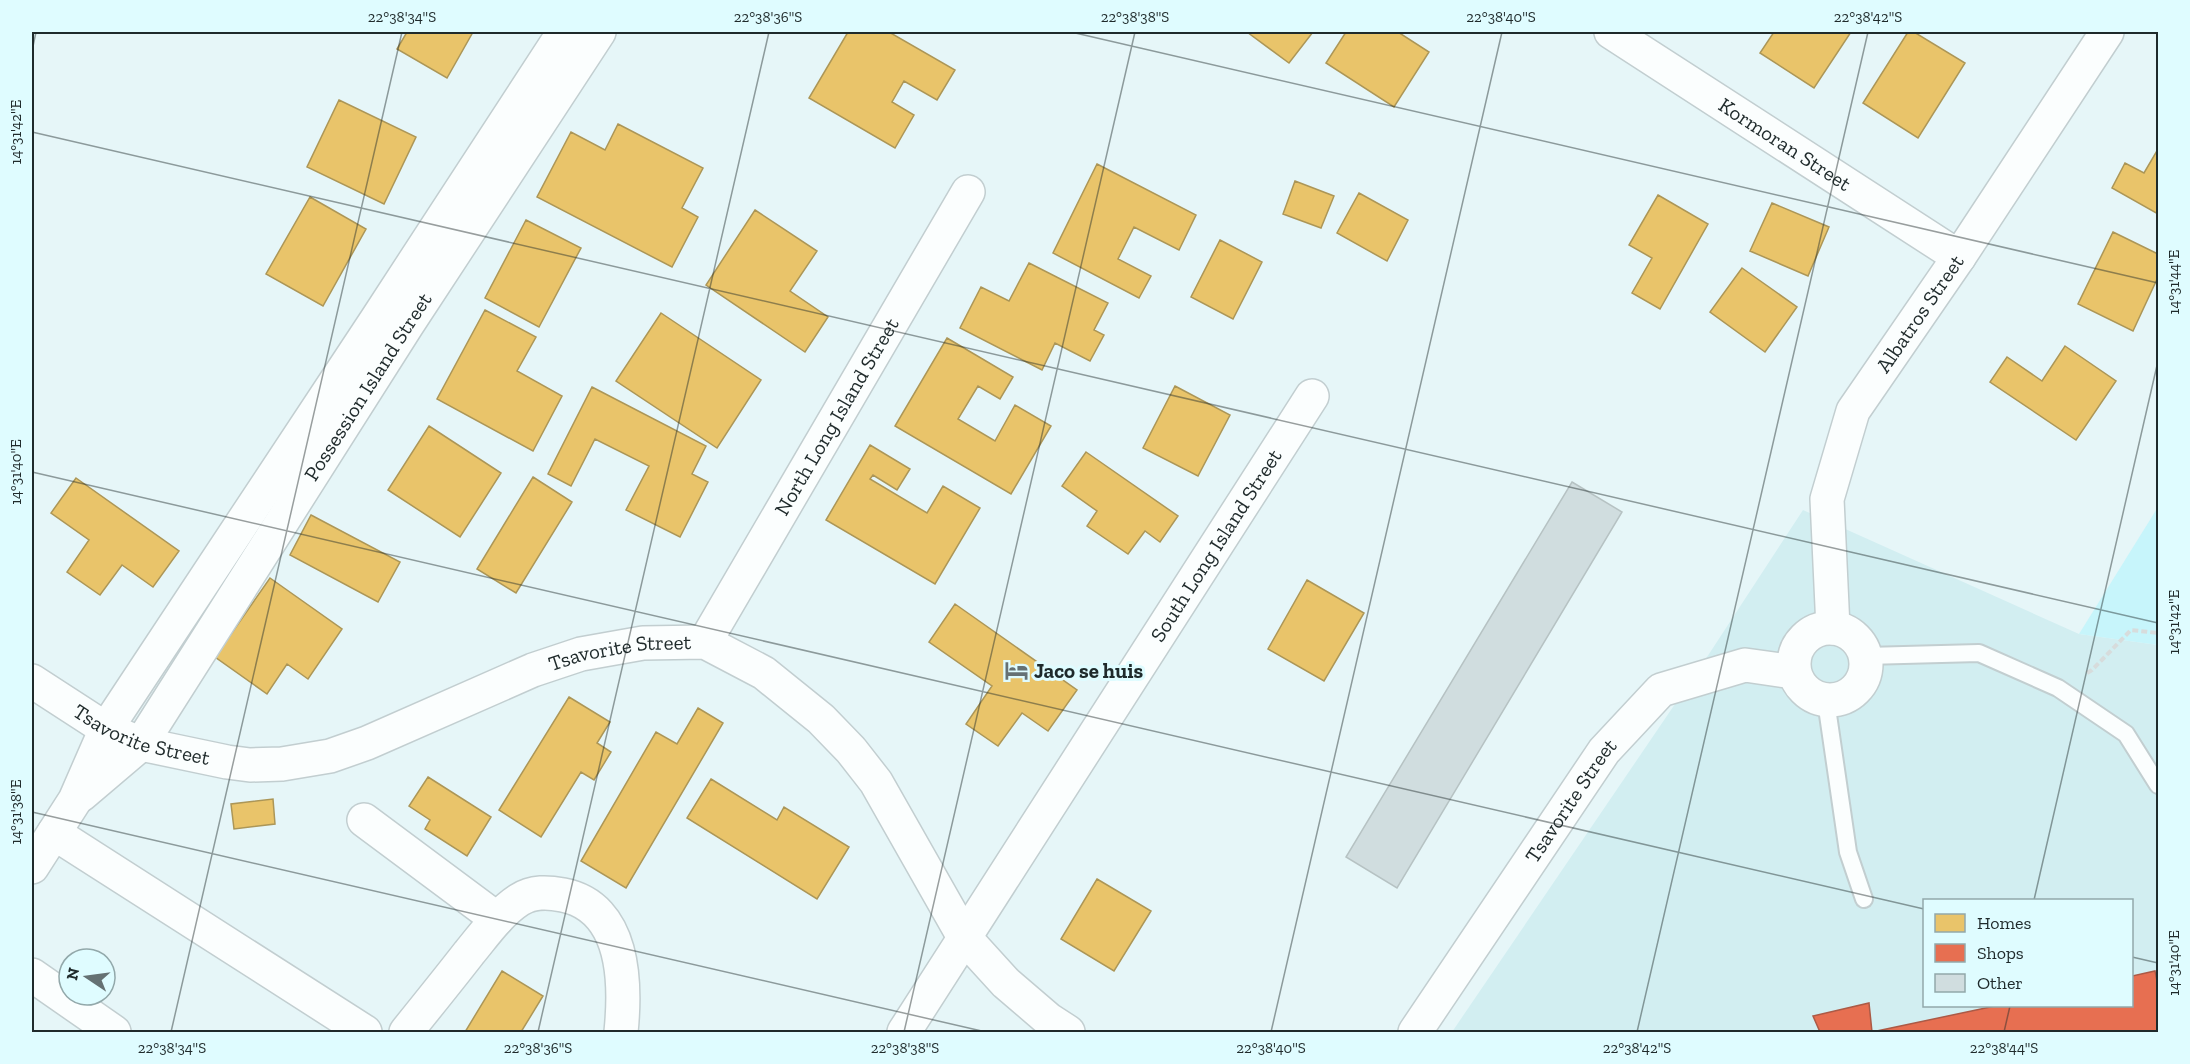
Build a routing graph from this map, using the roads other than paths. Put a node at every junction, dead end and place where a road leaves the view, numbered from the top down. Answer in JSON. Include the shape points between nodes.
{"nodes":[{"id":1,"x":564,"y":32,"type":"edge"},
{"id":2,"x":599,"y":32,"type":"edge"},
{"id":3,"x":1611,"y":32,"type":"edge"},
{"id":4,"x":2107,"y":32,"type":"edge"},
{"id":5,"x":968,"y":192,"type":"dead end"},
{"id":6,"x":1959,"y":257,"type":"junction"},
{"id":7,"x":1312,"y":396,"type":"dead end"},
{"id":8,"x":1833,"y":628,"type":"junction"},
{"id":9,"x":705,"y":642,"type":"junction"},
{"id":10,"x":1866,"y":656,"type":"junction"},
{"id":11,"x":1794,"y":672,"type":"junction"},
{"id":12,"x":32,"y":681,"type":"edge"},
{"id":13,"x":1826,"y":701,"type":"junction"},
{"id":14,"x":106,"y":729,"type":"junction"},
{"id":15,"x":141,"y":744,"type":"junction"},
{"id":16,"x":2158,"y":785,"type":"edge"},
{"id":17,"x":75,"y":800,"type":"junction"},
{"id":18,"x":364,"y":820,"type":"dead end"},
{"id":19,"x":54,"y":833,"type":"junction"},
{"id":20,"x":32,"y":867,"type":"edge"},
{"id":21,"x":1864,"y":899,"type":"dead end"},
{"id":22,"x":497,"y":918,"type":"junction"},
{"id":23,"x":964,"y":937,"type":"junction"},
{"id":24,"x":32,"y":975,"type":"edge"},
{"id":25,"x":114,"y":1032,"type":"edge"},
{"id":26,"x":365,"y":1032,"type":"edge"},
{"id":27,"x":406,"y":1032,"type":"edge"},
{"id":28,"x":621,"y":1032,"type":"edge"},
{"id":29,"x":904,"y":1032,"type":"edge"},
{"id":30,"x":1068,"y":1032,"type":"edge"},
{"id":31,"x":1415,"y":1032,"type":"edge"}],
"edges":[{"from":1,"to":14,"type":"street","name":"Possession Island Street"},
{"from":2,"to":15,"type":"street","name":"Possession Island Street"},
{"from":3,"to":6,"type":"street","name":"Kormoran Street"},
{"from":4,"to":6,"type":"street","name":"Albatros Street"},
{"from":5,"to":9,"type":"street","name":"North Long Island Street"},
{"from":6,"to":8,"type":"street","name":"Albatros Street","via":[[1853,411],[1827,499]]},
{"from":7,"to":23,"type":"street","name":"South Long Island Street"},
{"from":8,"to":10,"type":"street","via":[[1854,637]]},
{"from":8,"to":11,"type":"street","via":[[1811,632],[1796,650]]},
{"from":9,"to":15,"type":"street","name":"Tsavorite Street","via":[[642,644],[581,654],[533,670],[330,756],[250,765]]},
{"from":9,"to":23,"type":"street","name":"Tsavorite Street","via":[[764,673],[821,719],[851,750],[876,782]]},
{"from":10,"to":13,"type":"street","via":[[1864,679],[1848,696]]},
{"from":10,"to":16,"type":"lane","via":[[1979,653],[2058,688],[2126,734]]},
{"from":11,"to":13,"type":"street","via":[[1805,692]]},
{"from":11,"to":31,"type":"street","name":"Tsavorite Street","via":[[1745,665],[1661,690],[1604,752]]},
{"from":12,"to":14,"type":"street","name":"Tsavorite Street"},
{"from":13,"to":21,"type":"lane","via":[[1848,852]]},
{"from":14,"to":15,"type":"street","name":"Tsavorite Street"},
{"from":14,"to":17,"type":"street","name":"Possession Island Street"},
{"from":15,"to":17,"type":"street","name":"Possession Island Street"},
{"from":17,"to":19,"type":"street"},
{"from":18,"to":22,"type":"street"},
{"from":19,"to":20,"type":"street"},
{"from":19,"to":26,"type":"street"},
{"from":22,"to":27,"type":"street"},
{"from":22,"to":28,"type":"street","via":[[534,893],[583,900],[597,911],[619,955],[624,999]]},
{"from":23,"to":29,"type":"street","name":"South Long Island Street"},
{"from":23,"to":30,"type":"street","name":"Tsavorite Street","via":[[1006,983]]},
{"from":24,"to":25,"type":"street"}]}
